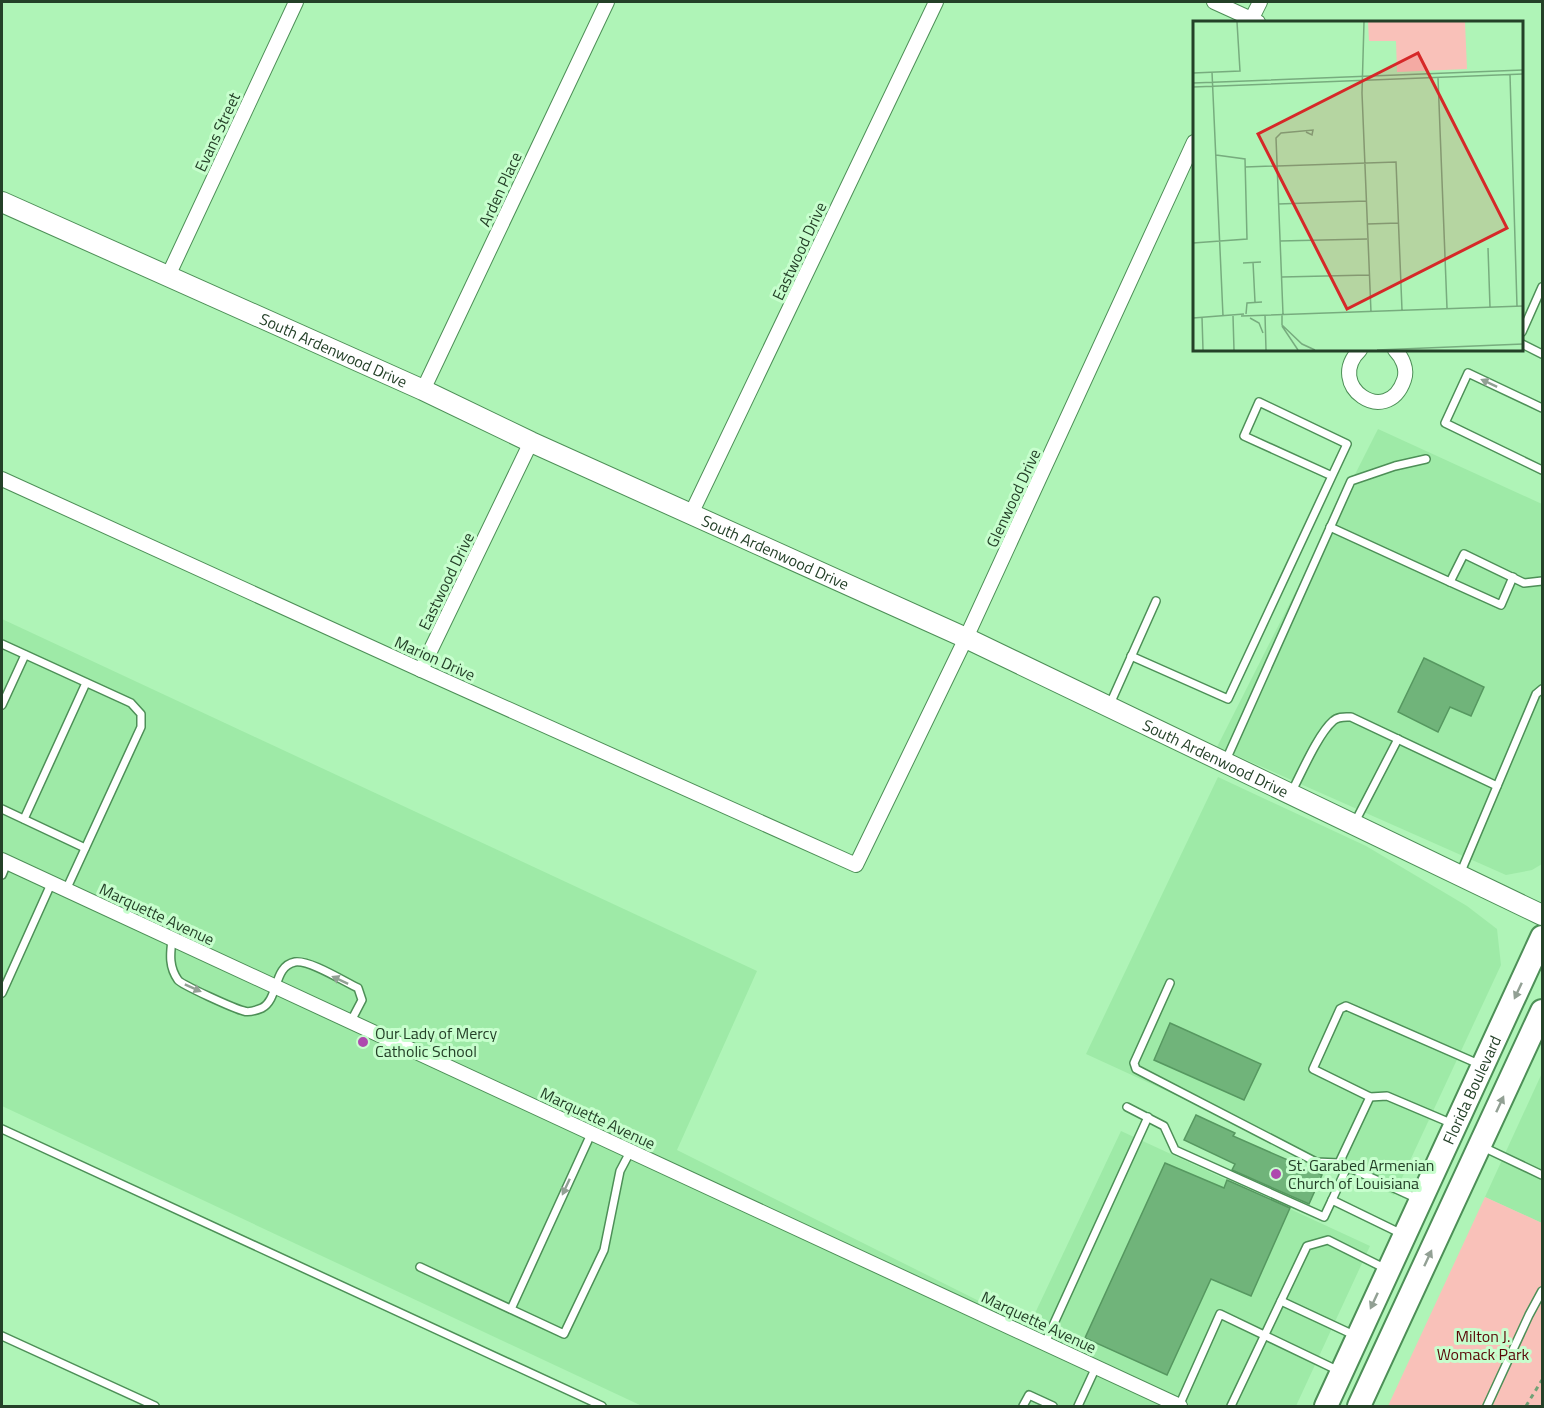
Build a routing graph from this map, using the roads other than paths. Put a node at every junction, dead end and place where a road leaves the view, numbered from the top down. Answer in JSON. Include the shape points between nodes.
{"nodes":[{"id":1,"x":296,"y":2,"type":"edge"},
{"id":2,"x":607,"y":2,"type":"edge"},
{"id":3,"x":936,"y":2,"type":"edge"},
{"id":4,"x":1214,"y":2,"type":"edge"},
{"id":5,"x":1260,"y":2,"type":"edge"},
{"id":6,"x":1253,"y":21,"type":"edge"},
{"id":7,"x":1193,"y":144,"type":"edge"},
{"id":8,"x":2,"y":202,"type":"edge"},
{"id":9,"x":168,"y":276,"type":"junction"},
{"id":10,"x":1542,"y":287,"type":"edge"},
{"id":11,"x":1523,"y":328,"type":"edge"},
{"id":12,"x":1523,"y":345,"type":"edge"},
{"id":13,"x":1359,"y":351,"type":"edge"},
{"id":14,"x":1396,"y":351,"type":"edge"},
{"id":15,"x":1542,"y":354,"type":"edge"},
{"id":16,"x":423,"y":390,"type":"junction"},
{"id":17,"x":1542,"y":408,"type":"edge"},
{"id":18,"x":531,"y":442,"type":"junction"},
{"id":19,"x":1426,"y":459,"type":"dead end"},
{"id":20,"x":1542,"y":470,"type":"edge"},
{"id":21,"x":1332,"y":476,"type":"junction"},
{"id":22,"x":2,"y":479,"type":"edge"},
{"id":23,"x":691,"y":514,"type":"junction"},
{"id":24,"x":1330,"y":527,"type":"junction"},
{"id":25,"x":1513,"y":577,"type":"junction"},
{"id":26,"x":1542,"y":581,"type":"edge"},
{"id":27,"x":1450,"y":582,"type":"junction"},
{"id":28,"x":1156,"y":601,"type":"dead end"},
{"id":29,"x":966,"y":638,"type":"junction"},
{"id":30,"x":2,"y":644,"type":"edge"},
{"id":31,"x":25,"y":655,"type":"junction"},
{"id":32,"x":1131,"y":656,"type":"junction"},
{"id":33,"x":421,"y":670,"type":"junction"},
{"id":34,"x":86,"y":683,"type":"junction"},
{"id":35,"x":1542,"y":689,"type":"edge"},
{"id":36,"x":2,"y":705,"type":"edge"},
{"id":37,"x":1108,"y":706,"type":"junction"},
{"id":38,"x":1398,"y":739,"type":"junction"},
{"id":39,"x":1225,"y":762,"type":"junction"},
{"id":40,"x":1497,"y":786,"type":"junction"},
{"id":41,"x":1291,"y":794,"type":"junction"},
{"id":42,"x":2,"y":809,"type":"edge"},
{"id":43,"x":24,"y":819,"type":"junction"},
{"id":44,"x":1355,"y":824,"type":"junction"},
{"id":45,"x":85,"y":848,"type":"junction"},
{"id":46,"x":856,"y":865,"type":"joint"},
{"id":47,"x":3,"y":866,"type":"edge"},
{"id":48,"x":1460,"y":874,"type":"junction"},
{"id":49,"x":51,"y":884,"type":"junction"},
{"id":50,"x":66,"y":890,"type":"junction"},
{"id":51,"x":1542,"y":915,"type":"edge"},
{"id":52,"x":1542,"y":938,"type":"edge"},
{"id":53,"x":172,"y":940,"type":"junction"},
{"id":54,"x":1170,"y":983,"type":"dead end"},
{"id":55,"x":275,"y":987,"type":"junction"},
{"id":56,"x":2,"y":993,"type":"edge"},
{"id":57,"x":1542,"y":1011,"type":"edge"},
{"id":58,"x":350,"y":1023,"type":"junction"},
{"id":59,"x":1483,"y":1066,"type":"junction"},
{"id":60,"x":1370,"y":1097,"type":"junction"},
{"id":61,"x":1127,"y":1107,"type":"dead end"},
{"id":62,"x":1148,"y":1117,"type":"junction"},
{"id":63,"x":1456,"y":1125,"type":"junction"},
{"id":64,"x":2,"y":1130,"type":"edge"},
{"id":65,"x":591,"y":1134,"type":"junction"},
{"id":66,"x":1480,"y":1146,"type":"junction"},
{"id":67,"x":630,"y":1152,"type":"junction"},
{"id":68,"x":1339,"y":1163,"type":"junction"},
{"id":69,"x":1347,"y":1167,"type":"junction"},
{"id":70,"x":1542,"y":1175,"type":"edge"},
{"id":71,"x":1332,"y":1200,"type":"junction"},
{"id":72,"x":1421,"y":1200,"type":"junction"},
{"id":73,"x":1405,"y":1235,"type":"junction"},
{"id":74,"x":420,"y":1267,"type":"dead end"},
{"id":75,"x":1389,"y":1270,"type":"junction"},
{"id":76,"x":1542,"y":1291,"type":"edge"},
{"id":77,"x":1281,"y":1301,"type":"junction"},
{"id":78,"x":510,"y":1309,"type":"junction"},
{"id":79,"x":1265,"y":1335,"type":"junction"},
{"id":80,"x":2,"y":1336,"type":"edge"},
{"id":81,"x":1358,"y":1337,"type":"junction"},
{"id":82,"x":1045,"y":1343,"type":"junction"},
{"id":83,"x":1096,"y":1367,"type":"junction"},
{"id":84,"x":1342,"y":1372,"type":"junction"},
{"id":85,"x":1180,"y":1406,"type":"edge"},
{"id":86,"x":155,"y":1407,"type":"edge"},
{"id":87,"x":602,"y":1407,"type":"edge"},
{"id":88,"x":1023,"y":1407,"type":"edge"},
{"id":89,"x":1053,"y":1407,"type":"edge"},
{"id":90,"x":1078,"y":1407,"type":"edge"},
{"id":91,"x":1231,"y":1407,"type":"edge"},
{"id":92,"x":1326,"y":1407,"type":"edge"},
{"id":93,"x":1359,"y":1407,"type":"edge"},
{"id":94,"x":1487,"y":1407,"type":"edge"}],
"edges":[{"from":1,"to":9,"type":"street","name":"Evans Street"},
{"from":2,"to":16,"type":"street","name":"Arden Place"},
{"from":3,"to":23,"type":"street","name":"Eastwood Drive"},
{"from":4,"to":6,"type":"street"},
{"from":5,"to":6,"type":"street"},
{"from":7,"to":29,"type":"street","name":"Glenwood Drive"},
{"from":8,"to":9,"type":"street","name":"South Ardenwood Drive"},
{"from":9,"to":16,"type":"street","name":"South Ardenwood Drive"},
{"from":10,"to":11,"type":"lane"},
{"from":12,"to":15,"type":"lane"},
{"from":13,"to":14,"type":"street","via":[[1353,358],[1350,384],[1361,396],[1376,402],[1398,394],[1404,382],[1402,357]]},
{"from":16,"to":18,"type":"street","name":"South Ardenwood Drive"},
{"from":17,"to":20,"type":"lane","one_way":true,"via":[[1468,373],[1445,423]]},
{"from":18,"to":23,"type":"street","name":"South Ardenwood Drive"},
{"from":18,"to":33,"type":"street","name":"Eastwood Drive"},
{"from":19,"to":24,"type":"lane","via":[[1351,481]]},
{"from":21,"to":21,"type":"lane","via":[[1347,444],[1259,402],[1244,436]]},
{"from":21,"to":32,"type":"lane","via":[[1228,699]]},
{"from":22,"to":33,"type":"street","name":"Marion Drive"},
{"from":23,"to":29,"type":"street","name":"South Ardenwood Drive"},
{"from":24,"to":27,"type":"lane"},
{"from":24,"to":39,"type":"lane"},
{"from":25,"to":26,"type":"lane","via":[[1524,583]]},
{"from":25,"to":27,"type":"lane","via":[[1464,554]]},
{"from":25,"to":27,"type":"lane","via":[[1501,605]]},
{"from":28,"to":32,"type":"lane"},
{"from":29,"to":37,"type":"street","name":"South Ardenwood Drive"},
{"from":29,"to":46,"type":"street","name":"Glenwood Drive"},
{"from":30,"to":31,"type":"lane"},
{"from":31,"to":34,"type":"lane"},
{"from":31,"to":36,"type":"lane"},
{"from":32,"to":37,"type":"lane"},
{"from":33,"to":46,"type":"street","name":"Marion Drive"},
{"from":34,"to":43,"type":"lane"},
{"from":34,"to":45,"type":"lane","via":[[131,703],[141,714],[141,727]]},
{"from":35,"to":40,"type":"lane","via":[[1536,694]]},
{"from":37,"to":39,"type":"street","name":"South Ardenwood Drive"},
{"from":38,"to":40,"type":"lane"},
{"from":38,"to":41,"type":"lane","via":[[1351,717],[1333,720],[1314,747]]},
{"from":38,"to":44,"type":"lane"},
{"from":39,"to":41,"type":"street","name":"South Ardenwood Drive"},
{"from":40,"to":48,"type":"lane"},
{"from":41,"to":44,"type":"street","name":"South Ardenwood Drive"},
{"from":42,"to":43,"type":"lane"},
{"from":43,"to":45,"type":"lane"},
{"from":44,"to":48,"type":"street","name":"South Ardenwood Drive"},
{"from":45,"to":50,"type":"lane"},
{"from":47,"to":49,"type":"street","name":"Marquette Avenue"},
{"from":48,"to":51,"type":"street","name":"South Ardenwood Drive"},
{"from":49,"to":50,"type":"street","name":"Marquette Avenue"},
{"from":49,"to":56,"type":"lane"},
{"from":50,"to":53,"type":"street","name":"Marquette Avenue"},
{"from":52,"to":59,"type":"main road","name":"Florida Boulevard","one_way":true},
{"from":53,"to":55,"type":"street","name":"Marquette Avenue"},
{"from":53,"to":55,"type":"lane","one_way":true,"via":[[170,958],[180,982],[246,1012],[267,1005]]},
{"from":54,"to":68,"type":"lane","via":[[1134,1063],[1136,1069],[1316,1162]]},
{"from":55,"to":58,"type":"street","name":"Marquette Avenue"},
{"from":58,"to":55,"type":"lane","one_way":true,"via":[[362,1000],[358,988],[303,962],[283,969]]},
{"from":66,"to":57,"type":"main road","name":"Florida Boulevard","one_way":true},
{"from":58,"to":65,"type":"street","name":"Marquette Avenue"},
{"from":59,"to":60,"type":"lane","via":[[1346,1006],[1340,1009],[1313,1070]]},
{"from":59,"to":63,"type":"main road","name":"Florida Boulevard"},
{"from":60,"to":63,"type":"lane","via":[[1387,1096]]},
{"from":60,"to":68,"type":"lane"},
{"from":61,"to":62,"type":"lane"},
{"from":62,"to":71,"type":"lane","via":[[1164,1126],[1175,1150],[1324,1217]]},
{"from":62,"to":82,"type":"lane"},
{"from":63,"to":72,"type":"main road","name":"Florida Boulevard"},
{"from":64,"to":87,"type":"lane"},
{"from":65,"to":67,"type":"street","name":"Marquette Avenue"},
{"from":65,"to":78,"type":"lane","one_way":true},
{"from":66,"to":70,"type":"lane"},
{"from":93,"to":66,"type":"main road","name":"Florida Boulevard","one_way":true},
{"from":67,"to":78,"type":"lane","via":[[620,1171],[604,1250],[564,1334]]},
{"from":67,"to":82,"type":"street","name":"Marquette Avenue"},
{"from":68,"to":69,"type":"lane"},
{"from":69,"to":71,"type":"lane"},
{"from":69,"to":72,"type":"lane"},
{"from":71,"to":73,"type":"lane"},
{"from":72,"to":73,"type":"main road","name":"Florida Boulevard"},
{"from":73,"to":75,"type":"main road","name":"Florida Boulevard"},
{"from":74,"to":78,"type":"lane"},
{"from":75,"to":77,"type":"lane","via":[[1328,1240],[1307,1246]]},
{"from":75,"to":81,"type":"main road","name":"Florida Boulevard","one_way":true},
{"from":76,"to":94,"type":"lane"},
{"from":77,"to":79,"type":"lane"},
{"from":77,"to":81,"type":"lane"},
{"from":79,"to":84,"type":"lane"},
{"from":79,"to":85,"type":"lane","via":[[1220,1314]]},
{"from":79,"to":91,"type":"lane"},
{"from":80,"to":86,"type":"lane"},
{"from":81,"to":84,"type":"main road","name":"Florida Boulevard"},
{"from":82,"to":83,"type":"street","name":"Marquette Avenue"},
{"from":83,"to":85,"type":"street","name":"Marquette Avenue"},
{"from":83,"to":90,"type":"lane"},
{"from":84,"to":92,"type":"main road","name":"Florida Boulevard"},
{"from":88,"to":89,"type":"lane","via":[[1029,1395]]}]}
